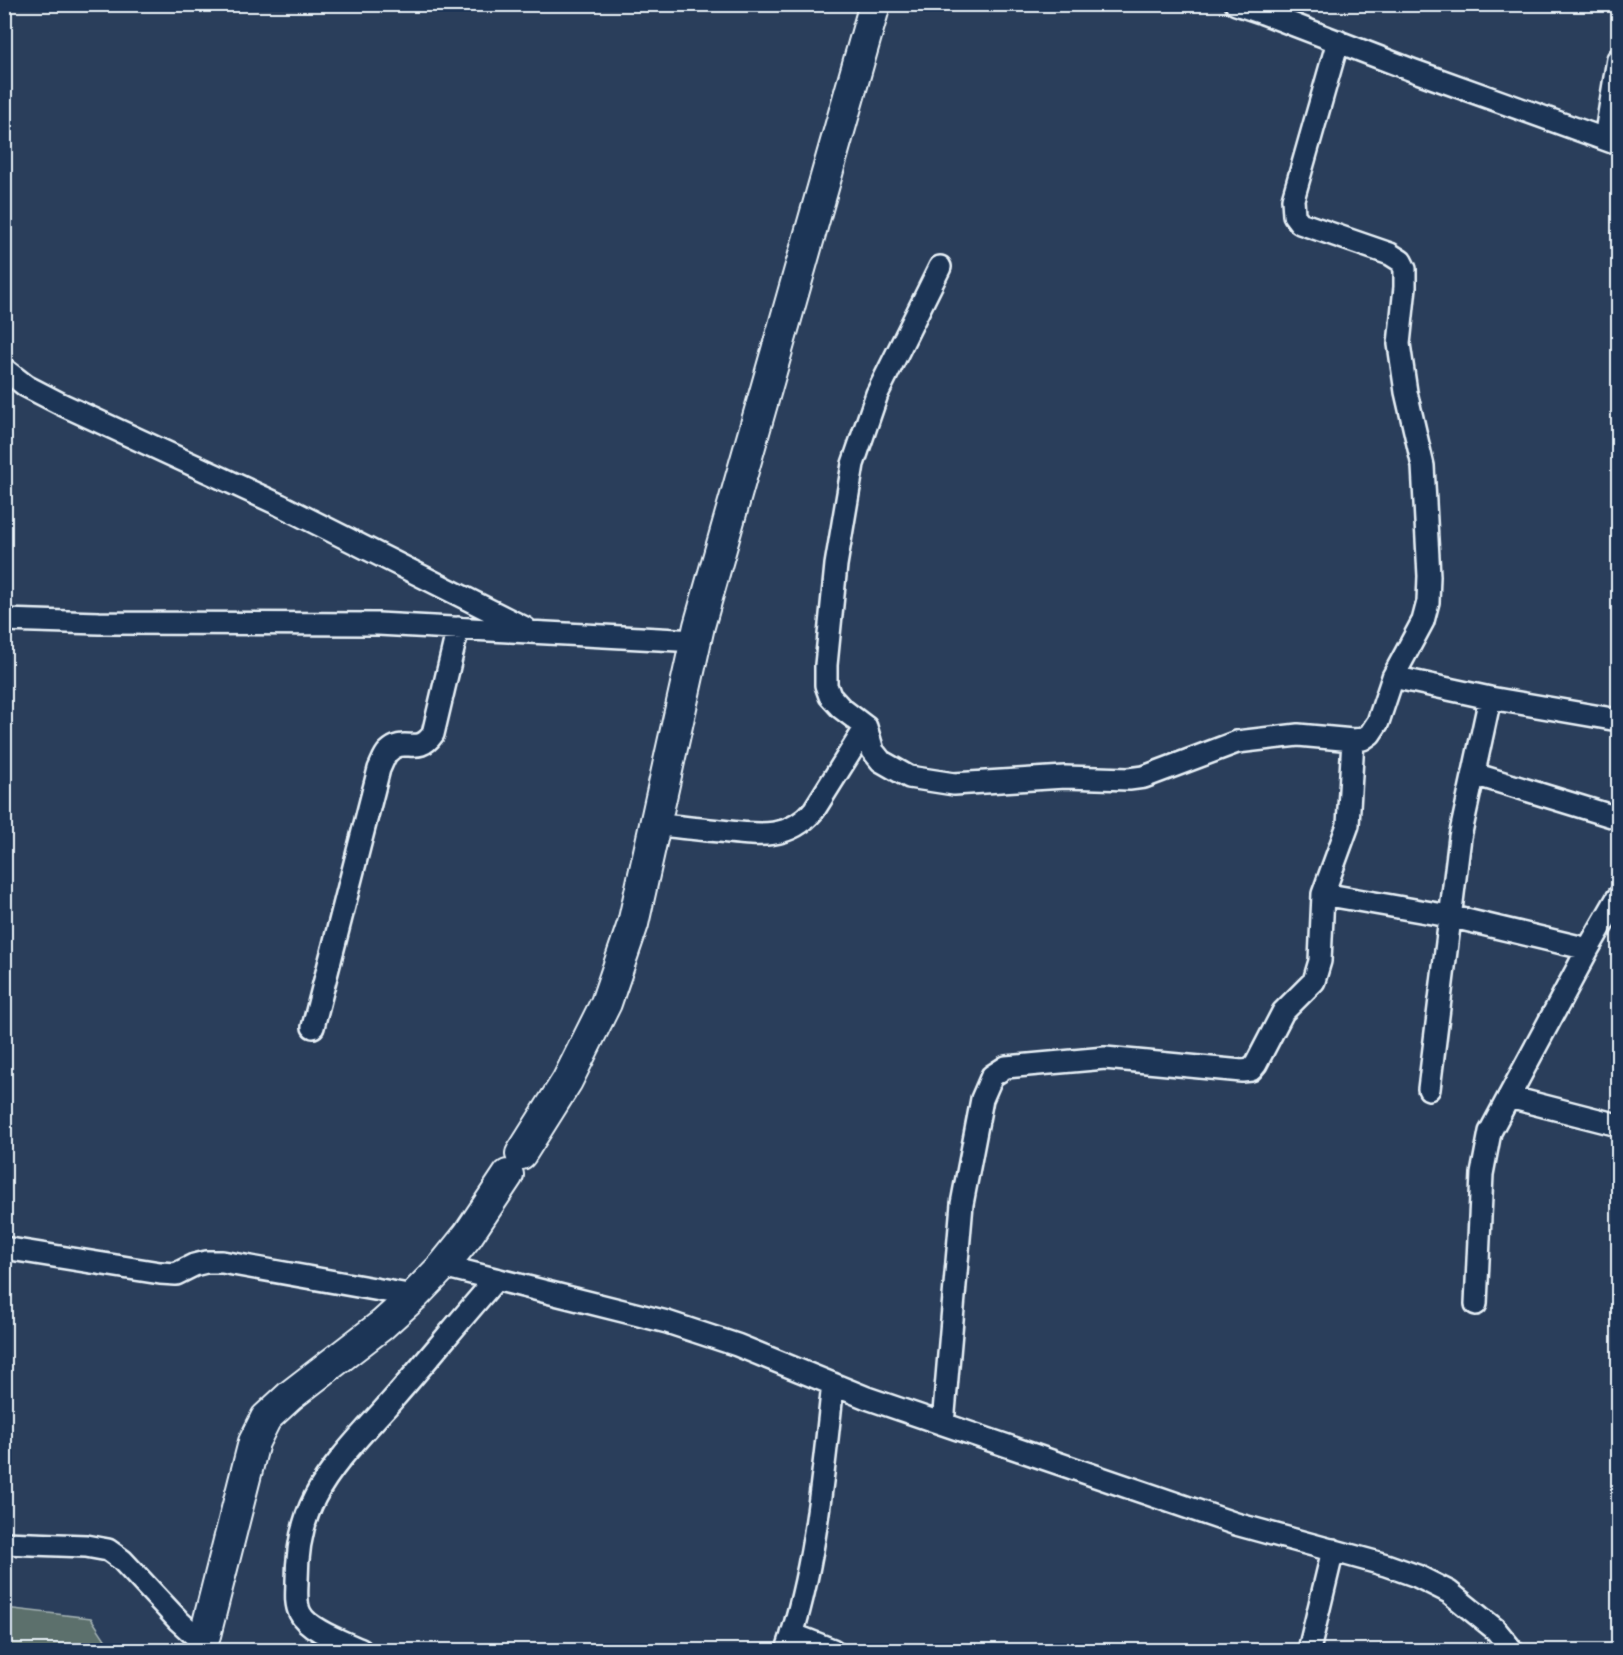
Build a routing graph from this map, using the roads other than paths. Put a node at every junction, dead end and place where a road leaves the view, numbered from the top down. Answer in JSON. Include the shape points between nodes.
{"nodes":[{"id":1,"x":875,"y":4,"type":"edge"},
{"id":2,"x":1236,"y":4,"type":"edge"},
{"id":3,"x":1264,"y":9,"type":"edge"},
{"id":4,"x":1338,"y":41,"type":"junction"},
{"id":5,"x":1618,"y":59,"type":"edge"},
{"id":6,"x":1612,"y":141,"type":"edge"},
{"id":7,"x":940,"y":267,"type":"dead end"},
{"id":8,"x":4,"y":369,"type":"edge"},
{"id":9,"x":4,"y":620,"type":"edge"},
{"id":10,"x":458,"y":628,"type":"junction"},
{"id":11,"x":533,"y":632,"type":"junction"},
{"id":12,"x":696,"y":640,"type":"junction"},
{"id":13,"x":1393,"y":677,"type":"junction"},
{"id":14,"x":1490,"y":698,"type":"junction"},
{"id":15,"x":1618,"y":720,"type":"edge"},
{"id":16,"x":866,"y":727,"type":"junction"},
{"id":17,"x":1353,"y":740,"type":"junction"},
{"id":18,"x":1474,"y":774,"type":"junction"},
{"id":19,"x":1618,"y":818,"type":"edge"},
{"id":20,"x":655,"y":824,"type":"junction"},
{"id":21,"x":1323,"y":894,"type":"junction"},
{"id":22,"x":1618,"y":897,"type":"edge"},
{"id":23,"x":1449,"y":916,"type":"junction"},
{"id":24,"x":1588,"y":949,"type":"junction"},
{"id":25,"x":313,"y":1027,"type":"dead end"},
{"id":26,"x":1429,"y":1089,"type":"dead end"},
{"id":27,"x":1509,"y":1096,"type":"junction"},
{"id":28,"x":1618,"y":1125,"type":"edge"},
{"id":29,"x":4,"y":1248,"type":"edge"},
{"id":30,"x":443,"y":1266,"type":"junction"},
{"id":31,"x":496,"y":1279,"type":"junction"},
{"id":32,"x":414,"y":1296,"type":"junction"},
{"id":33,"x":1476,"y":1304,"type":"dead end"},
{"id":34,"x":833,"y":1384,"type":"junction"},
{"id":35,"x":943,"y":1424,"type":"junction"},
{"id":36,"x":4,"y":1543,"type":"edge"},
{"id":37,"x":1333,"y":1550,"type":"junction"},
{"id":38,"x":789,"y":1642,"type":"edge"},
{"id":39,"x":204,"y":1647,"type":"edge"},
{"id":40,"x":361,"y":1650,"type":"edge"},
{"id":41,"x":833,"y":1650,"type":"edge"},
{"id":42,"x":1309,"y":1650,"type":"edge"},
{"id":43,"x":1512,"y":1650,"type":"edge"}],
"edges":[{"from":1,"to":12,"type":"main road"},
{"from":2,"to":3,"type":"street"},
{"from":3,"to":4,"type":"street"},
{"from":4,"to":6,"type":"street"},
{"from":4,"to":13,"type":"street","via":[[1293,199],[1294,215],[1300,223],[1390,254],[1405,269],[1399,344],[1423,466],[1429,576],[1423,621]]},
{"from":5,"to":6,"type":"street"},
{"from":7,"to":16,"type":"street","via":[[877,394],[853,464],[836,565],[826,685],[841,708]]},
{"from":8,"to":11,"type":"street","via":[[61,404],[280,505]]},
{"from":9,"to":10,"type":"street"},
{"from":10,"to":11,"type":"street"},
{"from":10,"to":25,"type":"street","via":[[433,734],[420,746],[395,746],[379,769]]},
{"from":11,"to":12,"type":"street"},
{"from":12,"to":20,"type":"main road"},
{"from":13,"to":14,"type":"street"},
{"from":13,"to":17,"type":"street","via":[[1378,722],[1370,734]]},
{"from":14,"to":15,"type":"street"},
{"from":14,"to":18,"type":"street"},
{"from":16,"to":17,"type":"street","via":[[873,751],[881,761],[909,777],[954,784],[1065,777],[1129,779],[1237,742],[1298,735]]},
{"from":16,"to":20,"type":"street","via":[[814,810],[806,820],[788,830],[760,836]]},
{"from":17,"to":21,"type":"street","via":[[1348,825]]},
{"from":18,"to":19,"type":"street"},
{"from":18,"to":23,"type":"street"},
{"from":20,"to":30,"type":"main road","via":[[633,924],[606,1003],[567,1081],[468,1235]]},
{"from":21,"to":23,"type":"street"},
{"from":21,"to":35,"type":"street","via":[[1320,962],[1314,981],[1288,1005],[1251,1070],[1105,1058],[1006,1067],[992,1076],[982,1099],[962,1204]]},
{"from":22,"to":24,"type":"street"},
{"from":23,"to":24,"type":"street"},
{"from":23,"to":26,"type":"street"},
{"from":24,"to":27,"type":"street"},
{"from":27,"to":28,"type":"street"},
{"from":27,"to":33,"type":"street","via":[[1490,1132],[1484,1154]]},
{"from":29,"to":32,"type":"street","via":[[160,1273],[176,1274],[206,1262],[222,1262]]},
{"from":30,"to":31,"type":"street"},
{"from":30,"to":32,"type":"main road"},
{"from":31,"to":34,"type":"street","via":[[668,1322]]},
{"from":31,"to":40,"type":"street","via":[[352,1444],[307,1514],[297,1558],[299,1612],[322,1632]]},
{"from":32,"to":39,"type":"main road","via":[[266,1418],[248,1462]]},
{"from":34,"to":35,"type":"street"},
{"from":34,"to":38,"type":"street","via":[[808,1577]]},
{"from":35,"to":37,"type":"street","via":[[1236,1524]]},
{"from":36,"to":39,"type":"street","via":[[108,1550]]},
{"from":37,"to":42,"type":"street"},
{"from":37,"to":43,"type":"street","via":[[1417,1576],[1449,1592],[1495,1629]]},
{"from":38,"to":41,"type":"street"}]}
